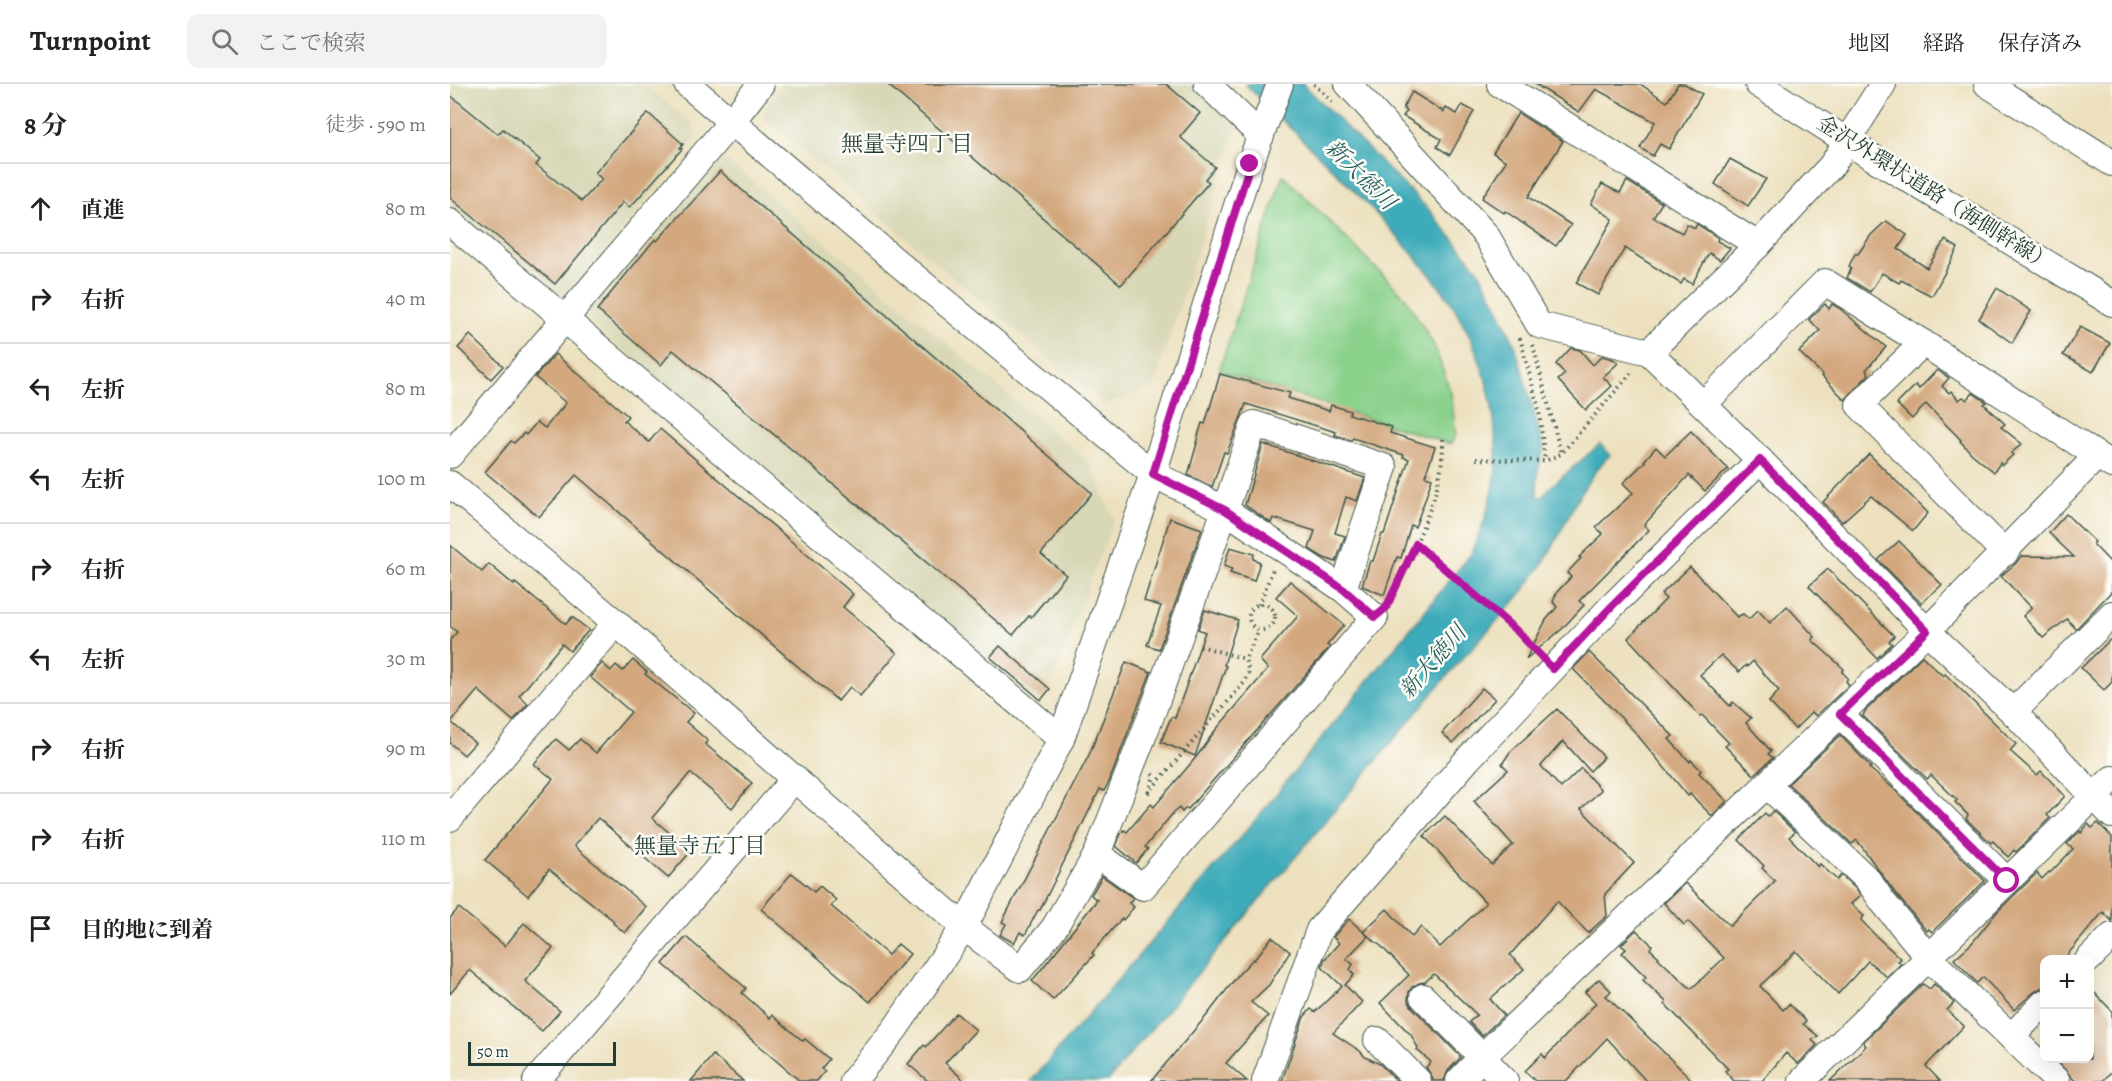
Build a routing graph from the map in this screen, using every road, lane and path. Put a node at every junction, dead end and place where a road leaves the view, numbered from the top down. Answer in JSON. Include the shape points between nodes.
{"nodes":[{"id":1,"x":687,"y":84,"type":"edge"},
{"id":2,"x":761,"y":84,"type":"edge"},
{"id":3,"x":1207,"y":84,"type":"edge"},
{"id":4,"x":1280,"y":84,"type":"edge"},
{"id":5,"x":1314,"y":84,"type":"edge"},
{"id":6,"x":1348,"y":84,"type":"edge"},
{"id":7,"x":1500,"y":84,"type":"edge"},
{"id":8,"x":1758,"y":84,"type":"edge"},
{"id":9,"x":1882,"y":84,"type":"edge"},
{"id":10,"x":1987,"y":84,"type":"edge"},
{"id":11,"x":1338,"y":109,"type":"dead end"},
{"id":12,"x":732,"y":121,"type":"junction"},
{"id":13,"x":1263,"y":129,"type":"junction"},
{"id":14,"x":1857,"y":147,"type":"junction"},
{"id":15,"x":2112,"y":163,"type":"edge"},
{"id":16,"x":450,"y":222,"type":"edge"},
{"id":17,"x":1758,"y":245,"type":"junction"},
{"id":18,"x":2112,"y":303,"type":"edge"},
{"id":19,"x":564,"y":318,"type":"junction"},
{"id":20,"x":1527,"y":327,"type":"junction"},
{"id":21,"x":1923,"y":343,"type":"junction"},
{"id":22,"x":1649,"y":352,"type":"junction"},
{"id":23,"x":1704,"y":404,"type":"junction"},
{"id":24,"x":1443,"y":435,"type":"dead end"},
{"id":25,"x":1561,"y":454,"type":"junction"},
{"id":26,"x":450,"y":455,"type":"edge"},
{"id":27,"x":1476,"y":459,"type":"dead end"},
{"id":28,"x":1760,"y":460,"type":"junction"},
{"id":29,"x":1545,"y":461,"type":"junction"},
{"id":30,"x":2104,"y":461,"type":"edge"},
{"id":31,"x":1153,"y":474,"type":"junction"},
{"id":32,"x":450,"y":484,"type":"edge"},
{"id":33,"x":1225,"y":510,"type":"junction"},
{"id":34,"x":1416,"y":544,"type":"junction"},
{"id":35,"x":1281,"y":548,"type":"junction"},
{"id":36,"x":2005,"y":553,"type":"junction"},
{"id":37,"x":1343,"y":589,"type":"junction"},
{"id":38,"x":1259,"y":605,"type":"junction"},
{"id":39,"x":2112,"y":614,"type":"edge"},
{"id":40,"x":1375,"y":617,"type":"junction"},
{"id":41,"x":616,"y":623,"type":"junction"},
{"id":42,"x":1259,"y":630,"type":"junction"},
{"id":43,"x":1927,"y":631,"type":"junction"},
{"id":44,"x":1178,"y":640,"type":"junction"},
{"id":45,"x":1245,"y":659,"type":"junction"},
{"id":46,"x":1553,"y":669,"type":"junction"},
{"id":47,"x":2013,"y":712,"type":"junction"},
{"id":48,"x":1840,"y":714,"type":"junction"},
{"id":49,"x":1061,"y":739,"type":"junction"},
{"id":50,"x":795,"y":778,"type":"junction"},
{"id":51,"x":1767,"y":785,"type":"junction"},
{"id":52,"x":2103,"y":787,"type":"edge"},
{"id":53,"x":1148,"y":794,"type":"dead end"},
{"id":54,"x":2112,"y":814,"type":"edge"},
{"id":55,"x":450,"y":818,"type":"edge"},
{"id":56,"x":1097,"y":854,"type":"junction"},
{"id":57,"x":2007,"y":881,"type":"junction"},
{"id":58,"x":964,"y":927,"type":"junction"},
{"id":59,"x":2112,"y":936,"type":"edge"},
{"id":60,"x":2093,"y":955,"type":"edge"},
{"id":61,"x":1929,"y":958,"type":"junction"},
{"id":62,"x":1423,"y":998,"type":"dead end"},
{"id":63,"x":2040,"y":1007,"type":"edge"},
{"id":64,"x":2011,"y":1036,"type":"junction"},
{"id":65,"x":1377,"y":1040,"type":"dead end"},
{"id":66,"x":1482,"y":1057,"type":"junction"},
{"id":67,"x":536,"y":1081,"type":"edge"},
{"id":68,"x":853,"y":1081,"type":"edge"},
{"id":69,"x":1265,"y":1081,"type":"edge"},
{"id":70,"x":1418,"y":1081,"type":"edge"},
{"id":71,"x":1459,"y":1081,"type":"edge"},
{"id":72,"x":1505,"y":1081,"type":"edge"},
{"id":73,"x":1802,"y":1081,"type":"edge"},
{"id":74,"x":2057,"y":1081,"type":"edge"}],
"edges":[{"from":1,"to":12,"type":"street"},
{"from":2,"to":12,"type":"street"},
{"from":3,"to":13,"type":"street"},
{"from":4,"to":13,"type":"street"},
{"from":5,"to":11,"type":"path"},
{"from":6,"to":20,"type":"street","via":[[1486,235]]},
{"from":7,"to":17,"type":"street"},
{"from":8,"to":14,"type":"street","name":"金沢外環状道路（海側幹線）"},
{"from":9,"to":14,"type":"street"},
{"from":10,"to":15,"type":"street"},
{"from":12,"to":19,"type":"street"},
{"from":12,"to":31,"type":"street"},
{"from":13,"to":31,"type":"street"},
{"from":14,"to":17,"type":"street","via":[[1832,165]]},
{"from":14,"to":18,"type":"street","name":"金沢外環状道路（海側幹線）"},
{"from":16,"to":19,"type":"street"},
{"from":17,"to":22,"type":"street"},
{"from":19,"to":26,"type":"street"},
{"from":19,"to":49,"type":"street"},
{"from":20,"to":22,"type":"street"},
{"from":20,"to":25,"type":"path","via":[[1533,337]]},
{"from":20,"to":29,"type":"path","via":[[1520,338],[1539,410]]},
{"from":21,"to":23,"type":"street","via":[[1825,282]]},
{"from":21,"to":30,"type":"street"},
{"from":21,"to":36,"type":"street","via":[[1859,405]]},
{"from":22,"to":23,"type":"street"},
{"from":22,"to":25,"type":"path"},
{"from":23,"to":28,"type":"street"},
{"from":24,"to":34,"type":"path","via":[[1444,460],[1437,490]]},
{"from":25,"to":29,"type":"path"},
{"from":27,"to":29,"type":"path"},
{"from":28,"to":43,"type":"street"},
{"from":28,"to":46,"type":"street"},
{"from":30,"to":36,"type":"street"},
{"from":31,"to":33,"type":"street"},
{"from":31,"to":49,"type":"street"},
{"from":32,"to":41,"type":"street"},
{"from":33,"to":35,"type":"street"},
{"from":33,"to":37,"type":"street","via":[[1254,424],[1384,467]]},
{"from":33,"to":44,"type":"street"},
{"from":34,"to":40,"type":"path","via":[[1386,608]]},
{"from":34,"to":46,"type":"path","via":[[1518,632]]},
{"from":35,"to":37,"type":"street"},
{"from":35,"to":38,"type":"path"},
{"from":36,"to":43,"type":"street"},
{"from":37,"to":40,"type":"street"},
{"from":38,"to":42,"type":"path","via":[[1249,617]]},
{"from":38,"to":42,"type":"path","via":[[1271,608],[1275,615],[1271,627]]},
{"from":39,"to":47,"type":"street"},
{"from":40,"to":56,"type":"street","via":[[1143,887]]},
{"from":41,"to":50,"type":"street"},
{"from":41,"to":55,"type":"street"},
{"from":42,"to":45,"type":"path"},
{"from":43,"to":47,"type":"street"},
{"from":43,"to":48,"type":"street"},
{"from":44,"to":45,"type":"path"},
{"from":44,"to":56,"type":"street"},
{"from":45,"to":53,"type":"path","via":[[1249,672],[1244,683]]},
{"from":46,"to":69,"type":"street","via":[[1468,759],[1319,930]]},
{"from":47,"to":52,"type":"street"},
{"from":48,"to":51,"type":"street"},
{"from":48,"to":57,"type":"street"},
{"from":49,"to":58,"type":"street"},
{"from":50,"to":58,"type":"street"},
{"from":50,"to":67,"type":"street"},
{"from":51,"to":61,"type":"street","via":[[1867,879]]},
{"from":51,"to":66,"type":"street"},
{"from":52,"to":54,"type":"street"},
{"from":52,"to":57,"type":"street"},
{"from":56,"to":58,"type":"street","via":[[1054,928],[1020,969]]},
{"from":57,"to":61,"type":"street"},
{"from":58,"to":68,"type":"street","via":[[895,1029]]},
{"from":59,"to":60,"type":"street"},
{"from":61,"to":64,"type":"street"},
{"from":61,"to":73,"type":"street"},
{"from":62,"to":66,"type":"street"},
{"from":63,"to":64,"type":"street"},
{"from":64,"to":74,"type":"street"},
{"from":65,"to":70,"type":"street"},
{"from":66,"to":71,"type":"street"},
{"from":66,"to":72,"type":"street"}]}
